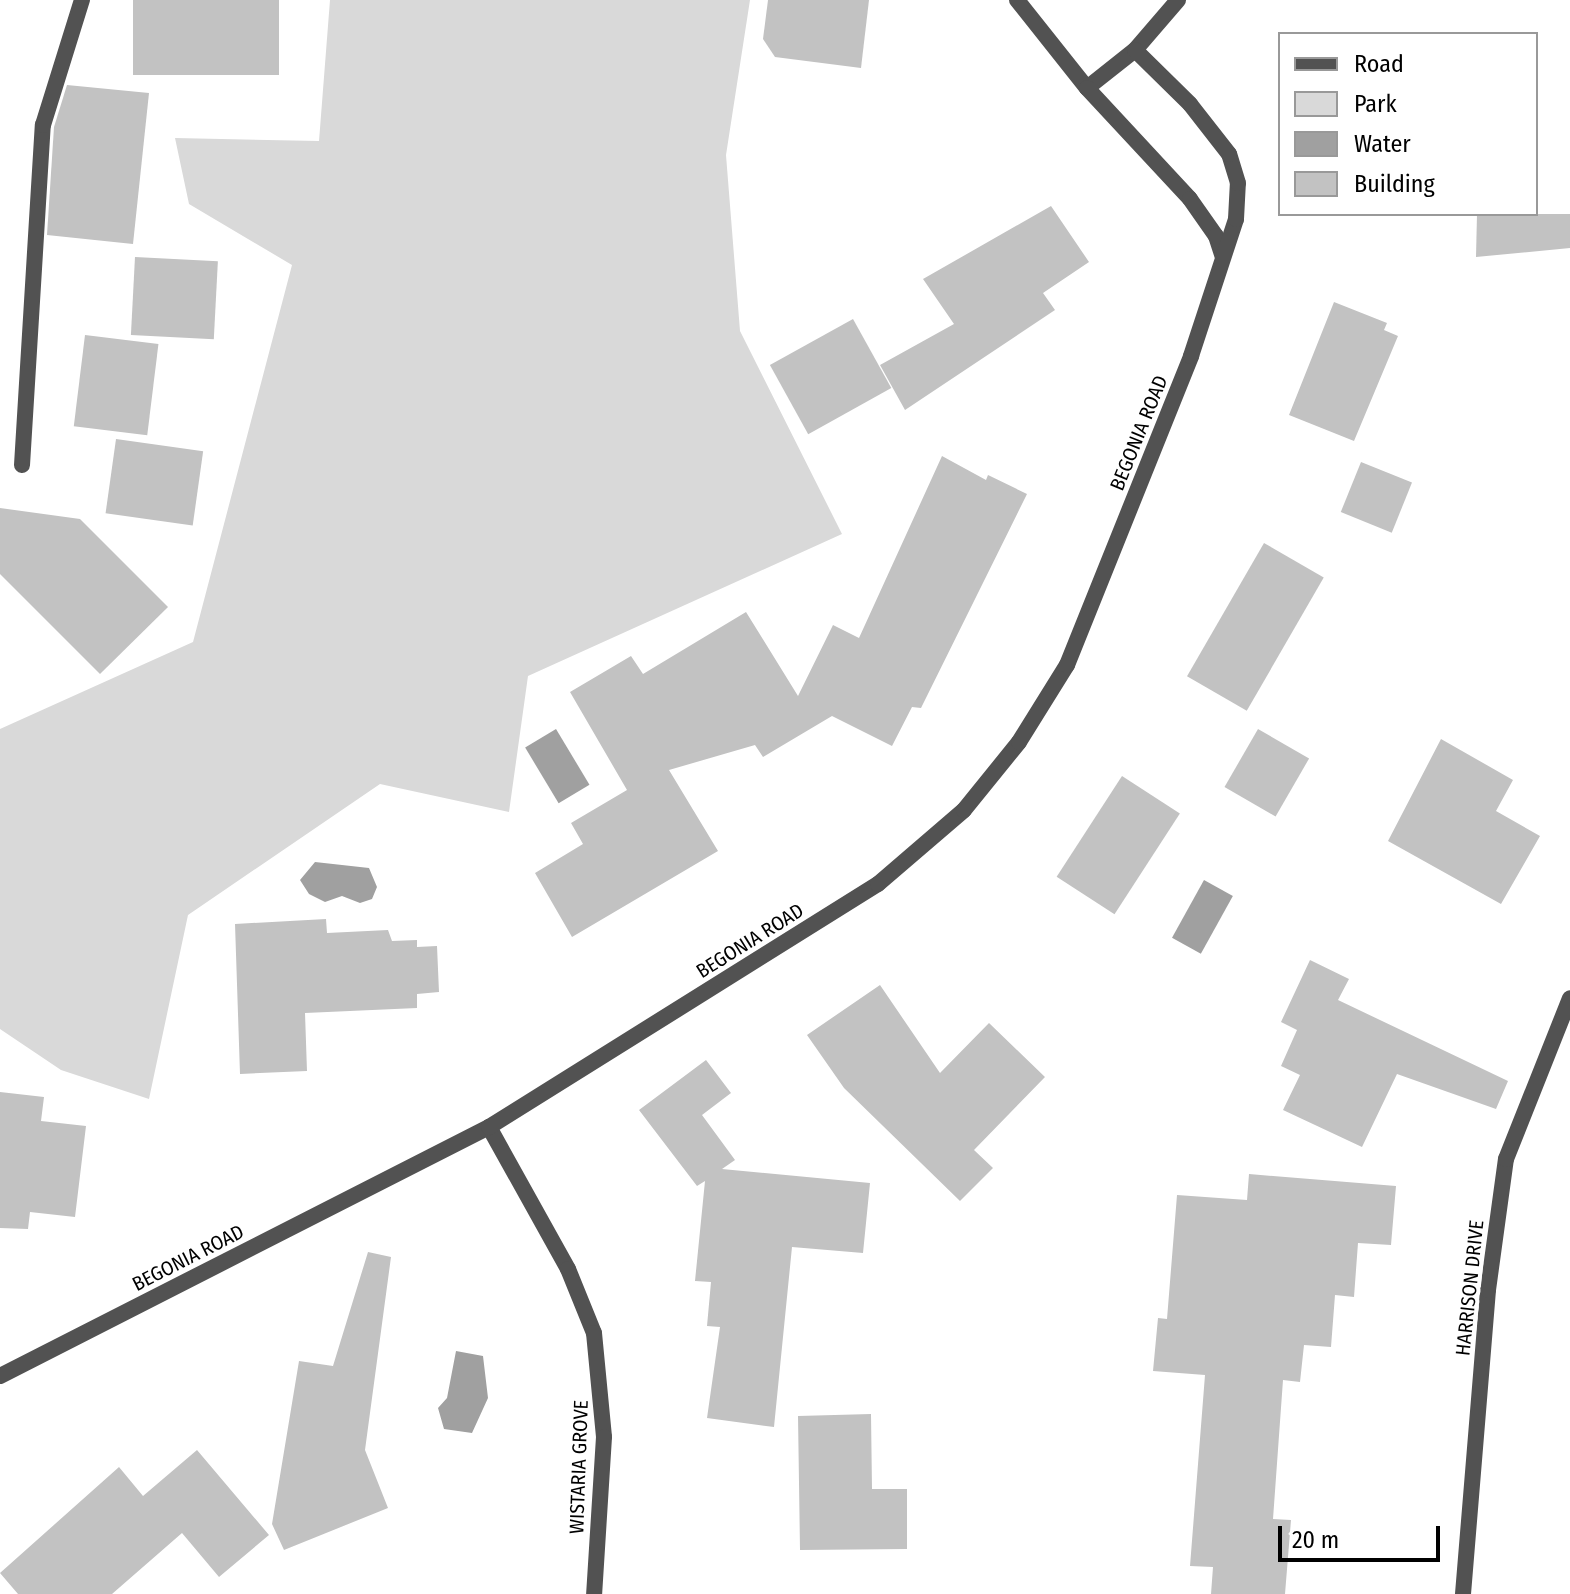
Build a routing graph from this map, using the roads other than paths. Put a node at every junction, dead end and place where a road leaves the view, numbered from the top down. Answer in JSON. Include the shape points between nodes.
{"nodes":[{"id":1,"x":82,"y":0,"type":"edge"},
{"id":2,"x":1017,"y":0,"type":"edge"},
{"id":3,"x":1178,"y":0,"type":"edge"},
{"id":4,"x":1135,"y":50,"type":"junction"},
{"id":5,"x":1087,"y":88,"type":"junction"},
{"id":6,"x":1222,"y":255,"type":"junction"},
{"id":7,"x":22,"y":465,"type":"dead end"},
{"id":8,"x":1570,"y":998,"type":"edge"},
{"id":9,"x":489,"y":1127,"type":"junction"},
{"id":10,"x":0,"y":1376,"type":"edge"},
{"id":11,"x":594,"y":1594,"type":"edge"},
{"id":12,"x":1463,"y":1594,"type":"edge"}],
"edges":[{"from":1,"to":7,"type":"street","via":[[43,125]]},
{"from":2,"to":5,"type":"street"},
{"from":3,"to":4,"type":"street"},
{"from":4,"to":5,"type":"street"},
{"from":4,"to":6,"type":"street","name":"BEGONIA ROAD","via":[[1190,104],[1229,154],[1237,202]]},
{"from":5,"to":6,"type":"street","via":[[1190,199],[1216,236]]},
{"from":6,"to":9,"type":"street","name":"BEGONIA ROAD","via":[[1202,328],[1067,665],[1019,742],[964,810],[878,884]]},
{"from":8,"to":12,"type":"street","name":"HARRISON DRIVE","via":[[1506,1159],[1488,1290]]},
{"from":9,"to":10,"type":"street","name":"BEGONIA ROAD"},
{"from":9,"to":11,"type":"street","name":"WISTARIA GROVE","via":[[568,1269],[594,1333],[604,1437]]}]}
